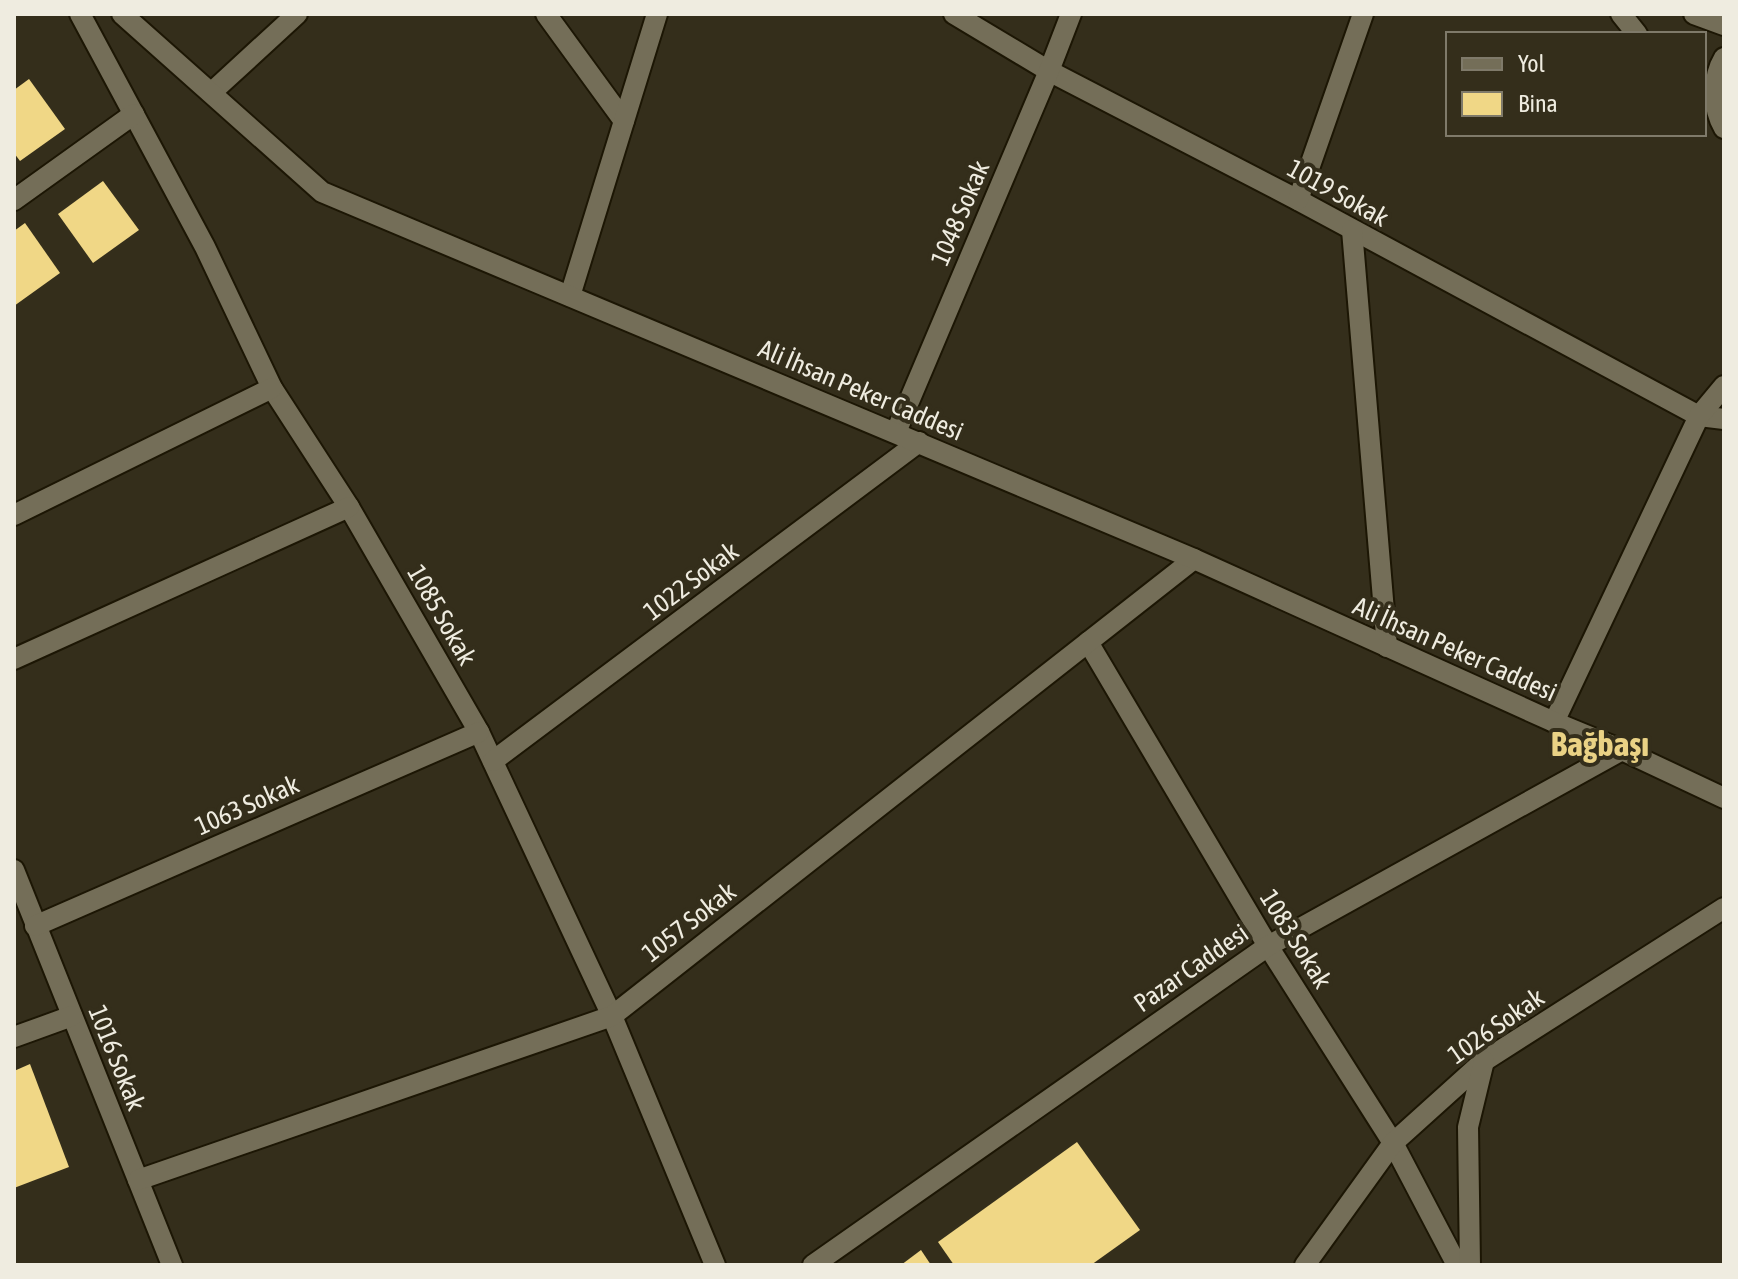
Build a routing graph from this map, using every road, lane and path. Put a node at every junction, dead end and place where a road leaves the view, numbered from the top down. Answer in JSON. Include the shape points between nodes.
{"nodes":[{"id":1,"x":80,"y":14,"type":"edge"},
{"id":2,"x":122,"y":14,"type":"edge"},
{"id":3,"x":297,"y":14,"type":"edge"},
{"id":4,"x":546,"y":14,"type":"edge"},
{"id":5,"x":657,"y":14,"type":"edge"},
{"id":6,"x":954,"y":14,"type":"edge"},
{"id":7,"x":1071,"y":14,"type":"edge"},
{"id":8,"x":1363,"y":14,"type":"edge"},
{"id":9,"x":1621,"y":14,"type":"edge"},
{"id":10,"x":1694,"y":14,"type":"edge"},
{"id":11,"x":1724,"y":25,"type":"edge"},
{"id":12,"x":1635,"y":32,"type":"edge"},
{"id":13,"x":1724,"y":58,"type":"edge"},
{"id":14,"x":1049,"y":71,"type":"junction"},
{"id":15,"x":212,"y":92,"type":"junction"},
{"id":16,"x":1706,"y":108,"type":"edge"},
{"id":17,"x":134,"y":114,"type":"junction"},
{"id":18,"x":624,"y":121,"type":"junction"},
{"id":19,"x":1722,"y":125,"type":"edge"},
{"id":20,"x":14,"y":200,"type":"edge"},
{"id":21,"x":1298,"y":200,"type":"junction"},
{"id":22,"x":1352,"y":230,"type":"junction"},
{"id":23,"x":570,"y":296,"type":"junction"},
{"id":24,"x":1724,"y":386,"type":"edge"},
{"id":25,"x":272,"y":388,"type":"junction"},
{"id":26,"x":1699,"y":416,"type":"junction"},
{"id":27,"x":1724,"y":419,"type":"edge"},
{"id":28,"x":896,"y":432,"type":"junction"},
{"id":29,"x":919,"y":442,"type":"junction"},
{"id":30,"x":349,"y":507,"type":"junction"},
{"id":31,"x":14,"y":515,"type":"edge"},
{"id":32,"x":1194,"y":559,"type":"junction"},
{"id":33,"x":1088,"y":642,"type":"junction"},
{"id":34,"x":1387,"y":647,"type":"junction"},
{"id":35,"x":14,"y":659,"type":"edge"},
{"id":36,"x":1554,"y":722,"type":"junction"},
{"id":37,"x":479,"y":732,"type":"junction"},
{"id":38,"x":1622,"y":750,"type":"junction"},
{"id":39,"x":493,"y":761,"type":"junction"},
{"id":40,"x":1724,"y":798,"type":"edge"},
{"id":41,"x":14,"y":870,"type":"edge"},
{"id":42,"x":1724,"y":908,"type":"edge"},
{"id":43,"x":35,"y":926,"type":"junction"},
{"id":44,"x":1268,"y":946,"type":"junction"},
{"id":45,"x":72,"y":1016,"type":"junction"},
{"id":46,"x":612,"y":1016,"type":"junction"},
{"id":47,"x":14,"y":1037,"type":"edge"},
{"id":48,"x":1484,"y":1061,"type":"junction"},
{"id":49,"x":1393,"y":1143,"type":"junction"},
{"id":50,"x":138,"y":1180,"type":"junction"},
{"id":51,"x":172,"y":1265,"type":"edge"},
{"id":52,"x":715,"y":1265,"type":"edge"},
{"id":53,"x":813,"y":1265,"type":"edge"},
{"id":54,"x":1305,"y":1265,"type":"edge"},
{"id":55,"x":1457,"y":1265,"type":"edge"},
{"id":56,"x":1470,"y":1265,"type":"edge"}],
"edges":[{"from":1,"to":17,"type":"street","name":"1085 Sokak"},
{"from":2,"to":15,"type":"street","name":"Ali İhsan Peker Caddesi"},
{"from":3,"to":15,"type":"street"},
{"from":4,"to":18,"type":"street"},
{"from":5,"to":18,"type":"street"},
{"from":6,"to":14,"type":"street","name":"1019 Sokak"},
{"from":7,"to":14,"type":"street","name":"1048 Sokak"},
{"from":8,"to":21,"type":"street"},
{"from":9,"to":12,"type":"street"},
{"from":10,"to":11,"type":"street"},
{"from":13,"to":19,"type":"street","via":[[1715,102]]},
{"from":14,"to":21,"type":"street","name":"1019 Sokak"},
{"from":14,"to":28,"type":"street","name":"1048 Sokak"},
{"from":15,"to":23,"type":"street","name":"Ali İhsan Peker Caddesi","via":[[322,192]]},
{"from":16,"to":19,"type":"street"},
{"from":17,"to":20,"type":"street"},
{"from":17,"to":25,"type":"street","name":"1085 Sokak"},
{"from":18,"to":23,"type":"street"},
{"from":21,"to":22,"type":"street","name":"1019 Sokak"},
{"from":22,"to":26,"type":"street","name":"1019 Sokak"},
{"from":22,"to":34,"type":"street"},
{"from":23,"to":28,"type":"street","name":"Ali İhsan Peker Caddesi"},
{"from":24,"to":26,"type":"street"},
{"from":25,"to":30,"type":"street","name":"1085 Sokak"},
{"from":25,"to":31,"type":"street"},
{"from":26,"to":27,"type":"street"},
{"from":26,"to":36,"type":"street"},
{"from":28,"to":29,"type":"street","name":"Ali İhsan Peker Caddesi"},
{"from":29,"to":32,"type":"street","name":"Ali İhsan Peker Caddesi"},
{"from":29,"to":39,"type":"street","name":"1022 Sokak"},
{"from":30,"to":35,"type":"street"},
{"from":30,"to":37,"type":"street","name":"1085 Sokak"},
{"from":32,"to":33,"type":"street","name":"1057 Sokak"},
{"from":32,"to":34,"type":"street","name":"Ali İhsan Peker Caddesi"},
{"from":33,"to":44,"type":"street","name":"1083 Sokak"},
{"from":33,"to":46,"type":"street","name":"1057 Sokak"},
{"from":34,"to":36,"type":"street","name":"Ali İhsan Peker Caddesi"},
{"from":36,"to":38,"type":"street","name":"Ali İhsan Peker Caddesi"},
{"from":37,"to":39,"type":"street","name":"1085 Sokak"},
{"from":37,"to":43,"type":"street","name":"1063 Sokak"},
{"from":38,"to":40,"type":"street","name":"Ali İhsan Peker Caddesi"},
{"from":38,"to":44,"type":"street","name":"Pazar Caddesi"},
{"from":39,"to":46,"type":"street","name":"1085 Sokak"},
{"from":41,"to":43,"type":"street","name":"1016 Sokak"},
{"from":42,"to":48,"type":"street","name":"1026 Sokak"},
{"from":43,"to":45,"type":"street","name":"1016 Sokak"},
{"from":44,"to":49,"type":"street","name":"1083 Sokak"},
{"from":44,"to":53,"type":"street","name":"Pazar Caddesi"},
{"from":45,"to":47,"type":"street"},
{"from":45,"to":50,"type":"street","name":"1016 Sokak"},
{"from":46,"to":50,"type":"street","name":"1057 Sokak"},
{"from":46,"to":52,"type":"street","name":"1085 Sokak"},
{"from":48,"to":49,"type":"street","name":"1026 Sokak"},
{"from":48,"to":56,"type":"street","via":[[1468,1127]]},
{"from":49,"to":54,"type":"street","name":"1026 Sokak"},
{"from":49,"to":55,"type":"street","name":"1083 Sokak"},
{"from":50,"to":51,"type":"street","name":"1016 Sokak"}]}
